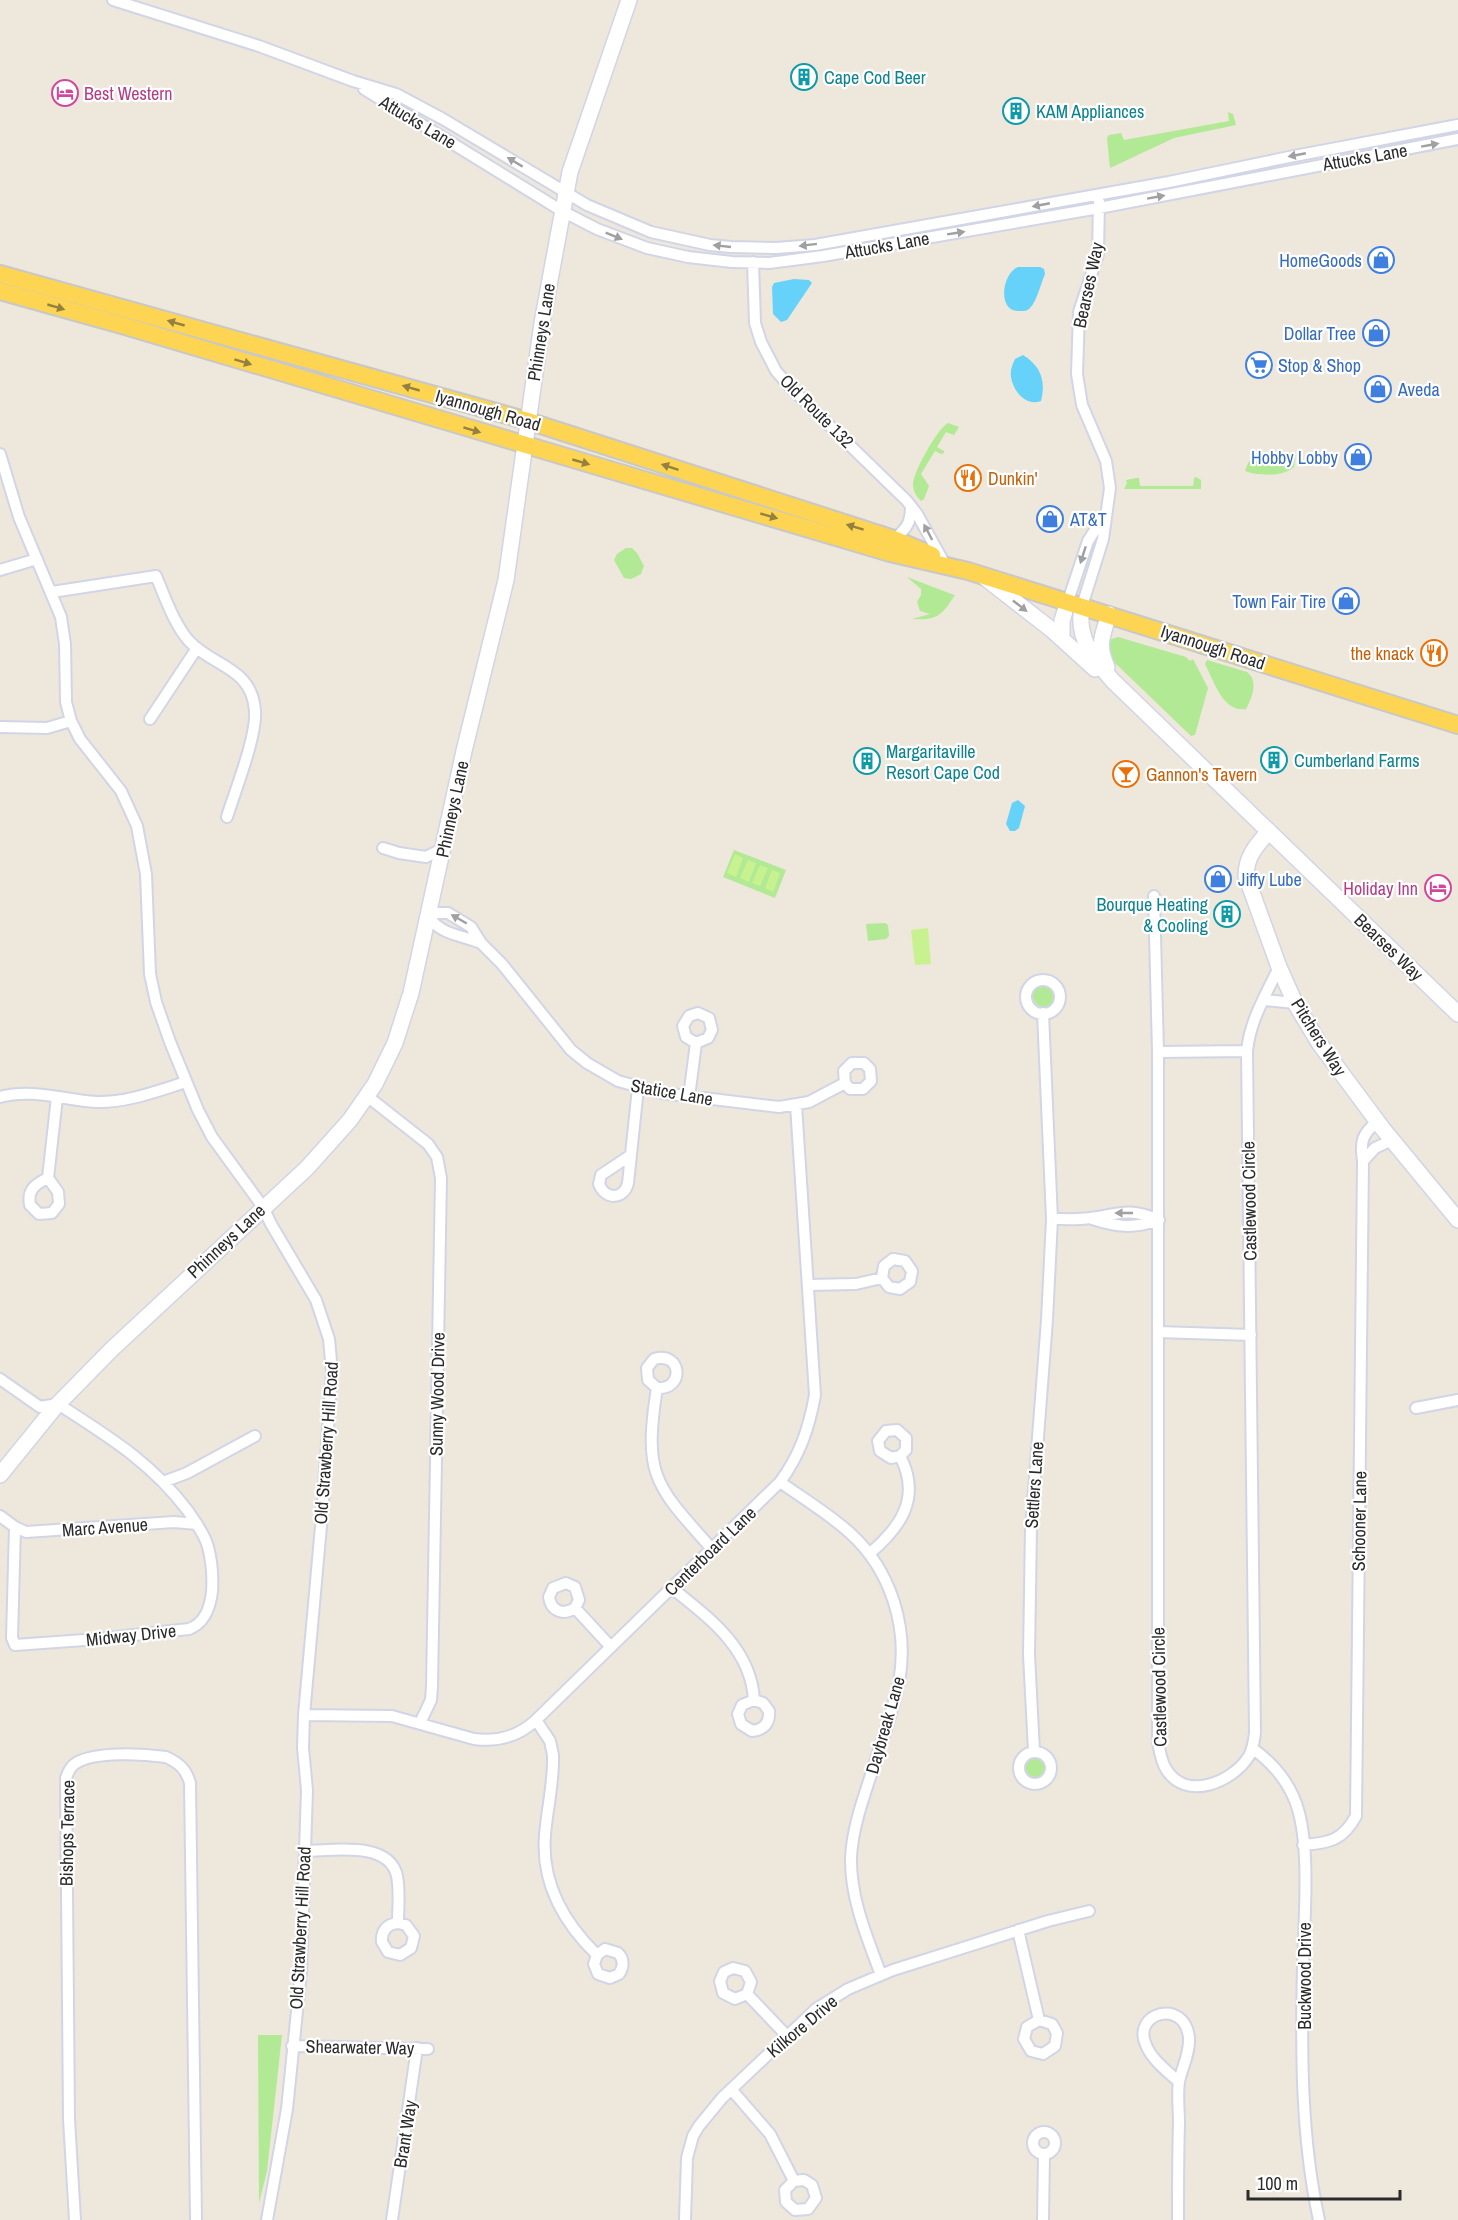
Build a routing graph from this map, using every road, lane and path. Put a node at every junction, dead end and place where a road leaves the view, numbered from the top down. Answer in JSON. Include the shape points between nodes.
{"nodes":[{"id":1,"x":113,"y":0,"type":"edge"},
{"id":2,"x":628,"y":0,"type":"edge"},
{"id":3,"x":353,"y":81,"type":"junction"},
{"id":4,"x":1458,"y":125,"type":"edge"},
{"id":5,"x":1458,"y":140,"type":"edge"},
{"id":6,"x":565,"y":193,"type":"junction"},
{"id":7,"x":1099,"y":195,"type":"junction"},
{"id":8,"x":1099,"y":208,"type":"junction"},
{"id":9,"x":562,"y":211,"type":"junction"},
{"id":10,"x":753,"y":262,"type":"junction"},
{"id":11,"x":0,"y":274,"type":"edge"},
{"id":12,"x":0,"y":291,"type":"edge"},
{"id":13,"x":528,"y":421,"type":"junction"},
{"id":14,"x":525,"y":446,"type":"junction"},
{"id":15,"x":0,"y":454,"type":"edge"},
{"id":16,"x":911,"y":506,"type":"junction"},
{"id":17,"x":894,"y":539,"type":"junction"},
{"id":18,"x":36,"y":559,"type":"junction"},
{"id":19,"x":942,"y":559,"type":"junction"},
{"id":20,"x":0,"y":570,"type":"edge"},
{"id":21,"x":974,"y":572,"type":"junction"},
{"id":22,"x":51,"y":592,"type":"junction"},
{"id":23,"x":1075,"y":603,"type":"junction"},
{"id":24,"x":1109,"y":614,"type":"junction"},
{"id":25,"x":1062,"y":639,"type":"junction"},
{"id":26,"x":197,"y":648,"type":"junction"},
{"id":27,"x":1113,"y":681,"type":"junction"},
{"id":28,"x":150,"y":719,"type":"dead end"},
{"id":29,"x":71,"y":721,"type":"junction"},
{"id":30,"x":1458,"y":726,"type":"edge"},
{"id":31,"x":0,"y":727,"type":"edge"},
{"id":32,"x":227,"y":817,"type":"dead end"},
{"id":33,"x":1269,"y":831,"type":"junction"},
{"id":34,"x":383,"y":848,"type":"dead end"},
{"id":35,"x":444,"y":849,"type":"junction"},
{"id":36,"x":1154,"y":896,"type":"dead end"},
{"id":37,"x":429,"y":916,"type":"junction"},
{"id":38,"x":481,"y":943,"type":"junction"},
{"id":39,"x":1279,"y":967,"type":"junction"},
{"id":40,"x":1264,"y":1000,"type":"junction"},
{"id":41,"x":1295,"y":1003,"type":"junction"},
{"id":42,"x":1043,"y":1013,"type":"dead end"},
{"id":43,"x":1458,"y":1014,"type":"edge"},
{"id":44,"x":696,"y":1042,"type":"dead end"},
{"id":45,"x":1247,"y":1051,"type":"junction"},
{"id":46,"x":1158,"y":1052,"type":"junction"},
{"id":47,"x":186,"y":1082,"type":"junction"},
{"id":48,"x":845,"y":1083,"type":"dead end"},
{"id":49,"x":638,"y":1088,"type":"junction"},
{"id":50,"x":367,"y":1096,"type":"junction"},
{"id":51,"x":0,"y":1097,"type":"edge"},
{"id":52,"x":57,"y":1097,"type":"junction"},
{"id":53,"x":690,"y":1097,"type":"junction"},
{"id":54,"x":796,"y":1105,"type":"junction"},
{"id":55,"x":1377,"y":1122,"type":"junction"},
{"id":56,"x":1392,"y":1140,"type":"junction"},
{"id":57,"x":631,"y":1155,"type":"dead end"},
{"id":58,"x":1363,"y":1161,"type":"junction"},
{"id":59,"x":48,"y":1178,"type":"dead end"},
{"id":60,"x":263,"y":1207,"type":"junction"},
{"id":61,"x":1052,"y":1219,"type":"junction"},
{"id":62,"x":1159,"y":1220,"type":"junction"},
{"id":63,"x":1458,"y":1220,"type":"edge"},
{"id":64,"x":882,"y":1278,"type":"dead end"},
{"id":65,"x":808,"y":1285,"type":"junction"},
{"id":66,"x":1158,"y":1332,"type":"junction"},
{"id":67,"x":1251,"y":1335,"type":"junction"},
{"id":68,"x":0,"y":1379,"type":"edge"},
{"id":69,"x":657,"y":1388,"type":"dead end"},
{"id":70,"x":1458,"y":1400,"type":"edge"},
{"id":71,"x":58,"y":1404,"type":"junction"},
{"id":72,"x":1416,"y":1408,"type":"dead end"},
{"id":73,"x":255,"y":1436,"type":"dead end"},
{"id":74,"x":900,"y":1456,"type":"dead end"},
{"id":75,"x":0,"y":1475,"type":"edge"},
{"id":76,"x":164,"y":1482,"type":"junction"},
{"id":77,"x":780,"y":1482,"type":"junction"},
{"id":78,"x":0,"y":1516,"type":"edge"},
{"id":79,"x":197,"y":1524,"type":"junction"},
{"id":80,"x":15,"y":1527,"type":"junction"},
{"id":81,"x":712,"y":1549,"type":"junction"},
{"id":82,"x":869,"y":1554,"type":"junction"},
{"id":83,"x":672,"y":1588,"type":"junction"},
{"id":84,"x":574,"y":1608,"type":"dead end"},
{"id":85,"x":611,"y":1647,"type":"junction"},
{"id":86,"x":753,"y":1700,"type":"dead end"},
{"id":87,"x":304,"y":1715,"type":"junction"},
{"id":88,"x":536,"y":1720,"type":"junction"},
{"id":89,"x":420,"y":1723,"type":"junction"},
{"id":90,"x":1252,"y":1748,"type":"junction"},
{"id":91,"x":1034,"y":1751,"type":"dead end"},
{"id":92,"x":1303,"y":1845,"type":"junction"},
{"id":93,"x":305,"y":1851,"type":"junction"},
{"id":94,"x":1089,"y":1911,"type":"dead end"},
{"id":95,"x":398,"y":1923,"type":"dead end"},
{"id":96,"x":1018,"y":1930,"type":"junction"},
{"id":97,"x":597,"y":1955,"type":"dead end"},
{"id":98,"x":881,"y":1975,"type":"junction"},
{"id":99,"x":747,"y":1994,"type":"dead end"},
{"id":100,"x":1039,"y":2020,"type":"dead end"},
{"id":101,"x":787,"y":2036,"type":"junction"},
{"id":102,"x":292,"y":2046,"type":"junction"},
{"id":103,"x":423,"y":2048,"type":"joint"},
{"id":104,"x":1179,"y":2082,"type":"junction"},
{"id":105,"x":731,"y":2089,"type":"junction"},
{"id":106,"x":1044,"y":2154,"type":"dead end"},
{"id":107,"x":794,"y":2181,"type":"dead end"},
{"id":108,"x":75,"y":2220,"type":"edge"},
{"id":109,"x":196,"y":2220,"type":"edge"},
{"id":110,"x":267,"y":2220,"type":"edge"},
{"id":111,"x":392,"y":2220,"type":"edge"},
{"id":112,"x":685,"y":2220,"type":"edge"},
{"id":113,"x":1043,"y":2220,"type":"edge"},
{"id":114,"x":1178,"y":2220,"type":"edge"},
{"id":115,"x":1319,"y":2220,"type":"edge"}],
"edges":[{"from":1,"to":3,"type":"street","name":"Attucks Lane","via":[[283,54]]},
{"from":2,"to":6,"type":"main road","name":"Phinneys Lane"},
{"from":6,"to":3,"type":"street","name":"Attucks Lane","one_way":true,"via":[[420,106]]},
{"from":3,"to":9,"type":"street","name":"Attucks Lane"},
{"from":4,"to":7,"type":"street","name":"Attucks Lane","one_way":true},
{"from":8,"to":5,"type":"street","name":"Attucks Lane","one_way":true},
{"from":7,"to":6,"type":"street","name":"Attucks Lane","one_way":true,"via":[[815,245],[776,248],[710,244],[661,234],[618,219]]},
{"from":6,"to":9,"type":"main road","name":"Phinneys Lane"},
{"from":7,"to":8,"type":"street","name":"Bearses Way"},
{"from":10,"to":8,"type":"street","name":"Attucks Lane","one_way":true,"via":[[804,259]]},
{"from":8,"to":23,"type":"street","name":"Bearses Way","via":[[1098,254],[1078,320],[1077,374],[1082,405],[1106,461],[1109,498],[1088,542]]},
{"from":9,"to":10,"type":"street","name":"Attucks Lane","one_way":true,"via":[[647,248],[688,257]]},
{"from":9,"to":13,"type":"main road","name":"Phinneys Lane"},
{"from":10,"to":16,"type":"street","name":"Old Route 132","via":[[755,322],[776,370]]},
{"from":13,"to":11,"type":"main road","name":"Iyannough Road","one_way":true},
{"from":12,"to":14,"type":"main road","name":"Iyannough Road","one_way":true},
{"from":13,"to":14,"type":"main road","name":"Phinneys Lane"},
{"from":17,"to":13,"type":"main road","name":"Iyannough Road","one_way":true},
{"from":14,"to":21,"type":"main road","name":"Iyannough Road","one_way":true,"via":[[890,553]]},
{"from":14,"to":35,"type":"main road","name":"Phinneys Lane","via":[[506,580]]},
{"from":15,"to":18,"type":"street","name":"Old Strawberry Hill Road"},
{"from":16,"to":17,"type":"street","via":[[909,525]]},
{"from":19,"to":16,"type":"street","name":"Old Route 132","one_way":true},
{"from":17,"to":19,"type":"main road","name":"Iyannough Road"},
{"from":18,"to":20,"type":"street"},
{"from":18,"to":22,"type":"street","name":"Old Strawberry Hill Road"},
{"from":19,"to":21,"type":"main road","name":"Iyannough Road"},
{"from":21,"to":23,"type":"main road","name":"Iyannough Road"},
{"from":21,"to":25,"type":"main road","one_way":true},
{"from":22,"to":26,"type":"street","via":[[156,576],[182,632]]},
{"from":22,"to":29,"type":"street","name":"Old Strawberry Hill Road","via":[[64,630],[64,689]]},
{"from":23,"to":24,"type":"main road","name":"Iyannough Road"},
{"from":23,"to":25,"type":"main road","name":"Bearses Way","via":[[1062,621]]},
{"from":23,"to":27,"type":"main road","name":"Bearses Way","via":[[1084,642]]},
{"from":24,"to":27,"type":"main road","via":[[1100,649]]},
{"from":24,"to":30,"type":"main road","name":"Iyannough Road"},
{"from":25,"to":27,"type":"main road","name":"Bearses Way","via":[[1087,664]]},
{"from":26,"to":28,"type":"street"},
{"from":26,"to":32,"type":"street","via":[[239,675],[250,692],[256,713]]},
{"from":27,"to":33,"type":"main road","name":"Bearses Way"},
{"from":29,"to":31,"type":"street","via":[[47,728]]},
{"from":29,"to":47,"type":"street","name":"Old Strawberry Hill Road","via":[[80,739],[121,791],[137,826],[146,874],[152,987]]},
{"from":33,"to":39,"type":"main road","name":"Pitchers Way","via":[[1251,854],[1246,876]]},
{"from":33,"to":43,"type":"main road","name":"Bearses Way"},
{"from":34,"to":35,"type":"street","via":[[426,857]]},
{"from":35,"to":37,"type":"main road","name":"Phinneys Lane"},
{"from":36,"to":46,"type":"street","name":"Castlewood Circle"},
{"from":37,"to":38,"type":"street","name":"Statice Lane","via":[[441,930]]},
{"from":38,"to":37,"type":"street","name":"Statice Lane","one_way":true,"via":[[471,927],[452,915]]},
{"from":37,"to":50,"type":"main road","name":"Phinneys Lane","via":[[400,1030]]},
{"from":38,"to":49,"type":"street","name":"Statice Lane","via":[[571,1050],[603,1073]]},
{"from":39,"to":40,"type":"street","name":"Castlewood Circle"},
{"from":39,"to":41,"type":"main road","name":"Pitchers Way"},
{"from":40,"to":41,"type":"street"},
{"from":40,"to":45,"type":"street","name":"Castlewood Circle","via":[[1250,1029]]},
{"from":41,"to":55,"type":"main road","name":"Pitchers Way"},
{"from":42,"to":61,"type":"street","name":"Settlers Lane"},
{"from":44,"to":53,"type":"street"},
{"from":45,"to":46,"type":"street"},
{"from":45,"to":67,"type":"street","name":"Castlewood Circle"},
{"from":46,"to":62,"type":"street","name":"Castlewood Circle"},
{"from":47,"to":52,"type":"street","via":[[128,1099]]},
{"from":47,"to":60,"type":"street","name":"Old Strawberry Hill Road","via":[[212,1137]]},
{"from":48,"to":54,"type":"street","name":"Statice Lane"},
{"from":49,"to":53,"type":"street","name":"Statice Lane"},
{"from":49,"to":57,"type":"street"},
{"from":50,"to":60,"type":"main road","name":"Phinneys Lane","via":[[324,1150]]},
{"from":50,"to":89,"type":"street","name":"Sunny Wood Drive","via":[[428,1144],[437,1157],[441,1178],[432,1686],[431,1700]]},
{"from":51,"to":52,"type":"street","via":[[24,1093]]},
{"from":52,"to":59,"type":"street"},
{"from":53,"to":54,"type":"street","name":"Statice Lane","via":[[770,1107]]},
{"from":54,"to":65,"type":"street","name":"Centerboard Lane"},
{"from":55,"to":56,"type":"main road","name":"Pitchers Way"},
{"from":55,"to":58,"type":"street","name":"Schooner Lane","via":[[1367,1130],[1360,1144]]},
{"from":56,"to":58,"type":"street","via":[[1375,1148]]},
{"from":56,"to":63,"type":"main road","name":"Pitchers Way"},
{"from":58,"to":92,"type":"street","name":"Schooner Lane","via":[[1356,1816],[1349,1830],[1336,1839]]},
{"from":60,"to":71,"type":"main road","name":"Phinneys Lane"},
{"from":60,"to":87,"type":"street","name":"Old Strawberry Hill Road","via":[[316,1300],[332,1352]]},
{"from":61,"to":62,"type":"street","via":[[1089,1219],[1115,1226],[1141,1226]]},
{"from":61,"to":91,"type":"street","name":"Settlers Lane","via":[[1031,1528],[1029,1655]]},
{"from":62,"to":66,"type":"street","name":"Castlewood Circle"},
{"from":64,"to":65,"type":"street","via":[[856,1284]]},
{"from":65,"to":77,"type":"street","name":"Centerboard Lane","via":[[814,1395],[804,1441]]},
{"from":66,"to":67,"type":"street"},
{"from":66,"to":90,"type":"street","name":"Castlewood Circle","via":[[1161,1755],[1175,1779],[1201,1787],[1236,1770]]},
{"from":67,"to":90,"type":"street","name":"Castlewood Circle","via":[[1255,1733]]},
{"from":68,"to":71,"type":"street","via":[[40,1407]]},
{"from":69,"to":81,"type":"street","via":[[651,1440],[656,1477],[668,1499]]},
{"from":70,"to":72,"type":"street"},
{"from":71,"to":75,"type":"main road","name":"Phinneys Lane"},
{"from":71,"to":76,"type":"street","name":"Midway Drive","via":[[143,1462]]},
{"from":73,"to":76,"type":"street"},
{"from":74,"to":82,"type":"street","via":[[909,1481],[906,1509],[892,1534]]},
{"from":76,"to":79,"type":"street","name":"Midway Drive"},
{"from":77,"to":81,"type":"street","name":"Centerboard Lane"},
{"from":77,"to":82,"type":"street","name":"Daybreak Lane","via":[[840,1524]]},
{"from":78,"to":80,"type":"street"},
{"from":79,"to":80,"type":"street","name":"Marc Avenue","via":[[174,1522],[26,1532]]},
{"from":79,"to":80,"type":"street","name":"Midway Drive","via":[[208,1545],[213,1581],[206,1613],[195,1626],[168,1632],[15,1645]]},
{"from":81,"to":83,"type":"street","name":"Centerboard Lane"},
{"from":82,"to":98,"type":"street","name":"Daybreak Lane","via":[[896,1609],[902,1651],[897,1692],[858,1817],[851,1857],[859,1912]]},
{"from":83,"to":85,"type":"street","name":"Centerboard Lane"},
{"from":83,"to":86,"type":"street","via":[[732,1643],[749,1675]]},
{"from":84,"to":85,"type":"street"},
{"from":85,"to":88,"type":"street","name":"Centerboard Lane"},
{"from":87,"to":89,"type":"street","name":"Centerboard Lane","via":[[378,1715]]},
{"from":87,"to":93,"type":"street","name":"Old Strawberry Hill Road"},
{"from":88,"to":89,"type":"street","name":"Centerboard Lane","via":[[518,1733],[484,1740]]},
{"from":88,"to":97,"type":"street","via":[[548,1735],[553,1755],[545,1837],[549,1879],[567,1922]]},
{"from":90,"to":92,"type":"street","name":"Buckwood Drive","via":[[1268,1759],[1287,1785],[1298,1811]]},
{"from":92,"to":115,"type":"street","name":"Buckwood Drive","via":[[1305,2109]]},
{"from":93,"to":95,"type":"street","via":[[370,1851],[386,1858],[396,1875]]},
{"from":93,"to":102,"type":"street","name":"Old Strawberry Hill Road","via":[[303,1936]]},
{"from":94,"to":96,"type":"street","name":"Kilkore Drive"},
{"from":96,"to":98,"type":"street","name":"Kilkore Drive"},
{"from":96,"to":100,"type":"street"},
{"from":98,"to":101,"type":"street","name":"Kilkore Drive","via":[[828,2001]]},
{"from":99,"to":101,"type":"street"},
{"from":101,"to":105,"type":"street","name":"Kilkore Drive"},
{"from":102,"to":103,"type":"street","name":"Shearwater Way"},
{"from":102,"to":110,"type":"street","name":"Old Strawberry Hill Road","via":[[282,2142]]},
{"from":103,"to":111,"type":"street","name":"Brant Way"},
{"from":104,"to":104,"type":"street","via":[[1160,2065],[1144,2041],[1145,2026],[1159,2014],[1176,2016],[1188,2030],[1188,2052]]},
{"from":104,"to":114,"type":"street"},
{"from":105,"to":107,"type":"street","via":[[770,2134]]},
{"from":105,"to":112,"type":"street","name":"Kilkore Drive","via":[[693,2136],[687,2158]]},
{"from":106,"to":113,"type":"street"},
{"from":108,"to":109,"type":"street","name":"Bishops Terrace","via":[[69,2119],[66,1778],[72,1765],[103,1756],[166,1757],[184,1770],[190,1783]]}]}
